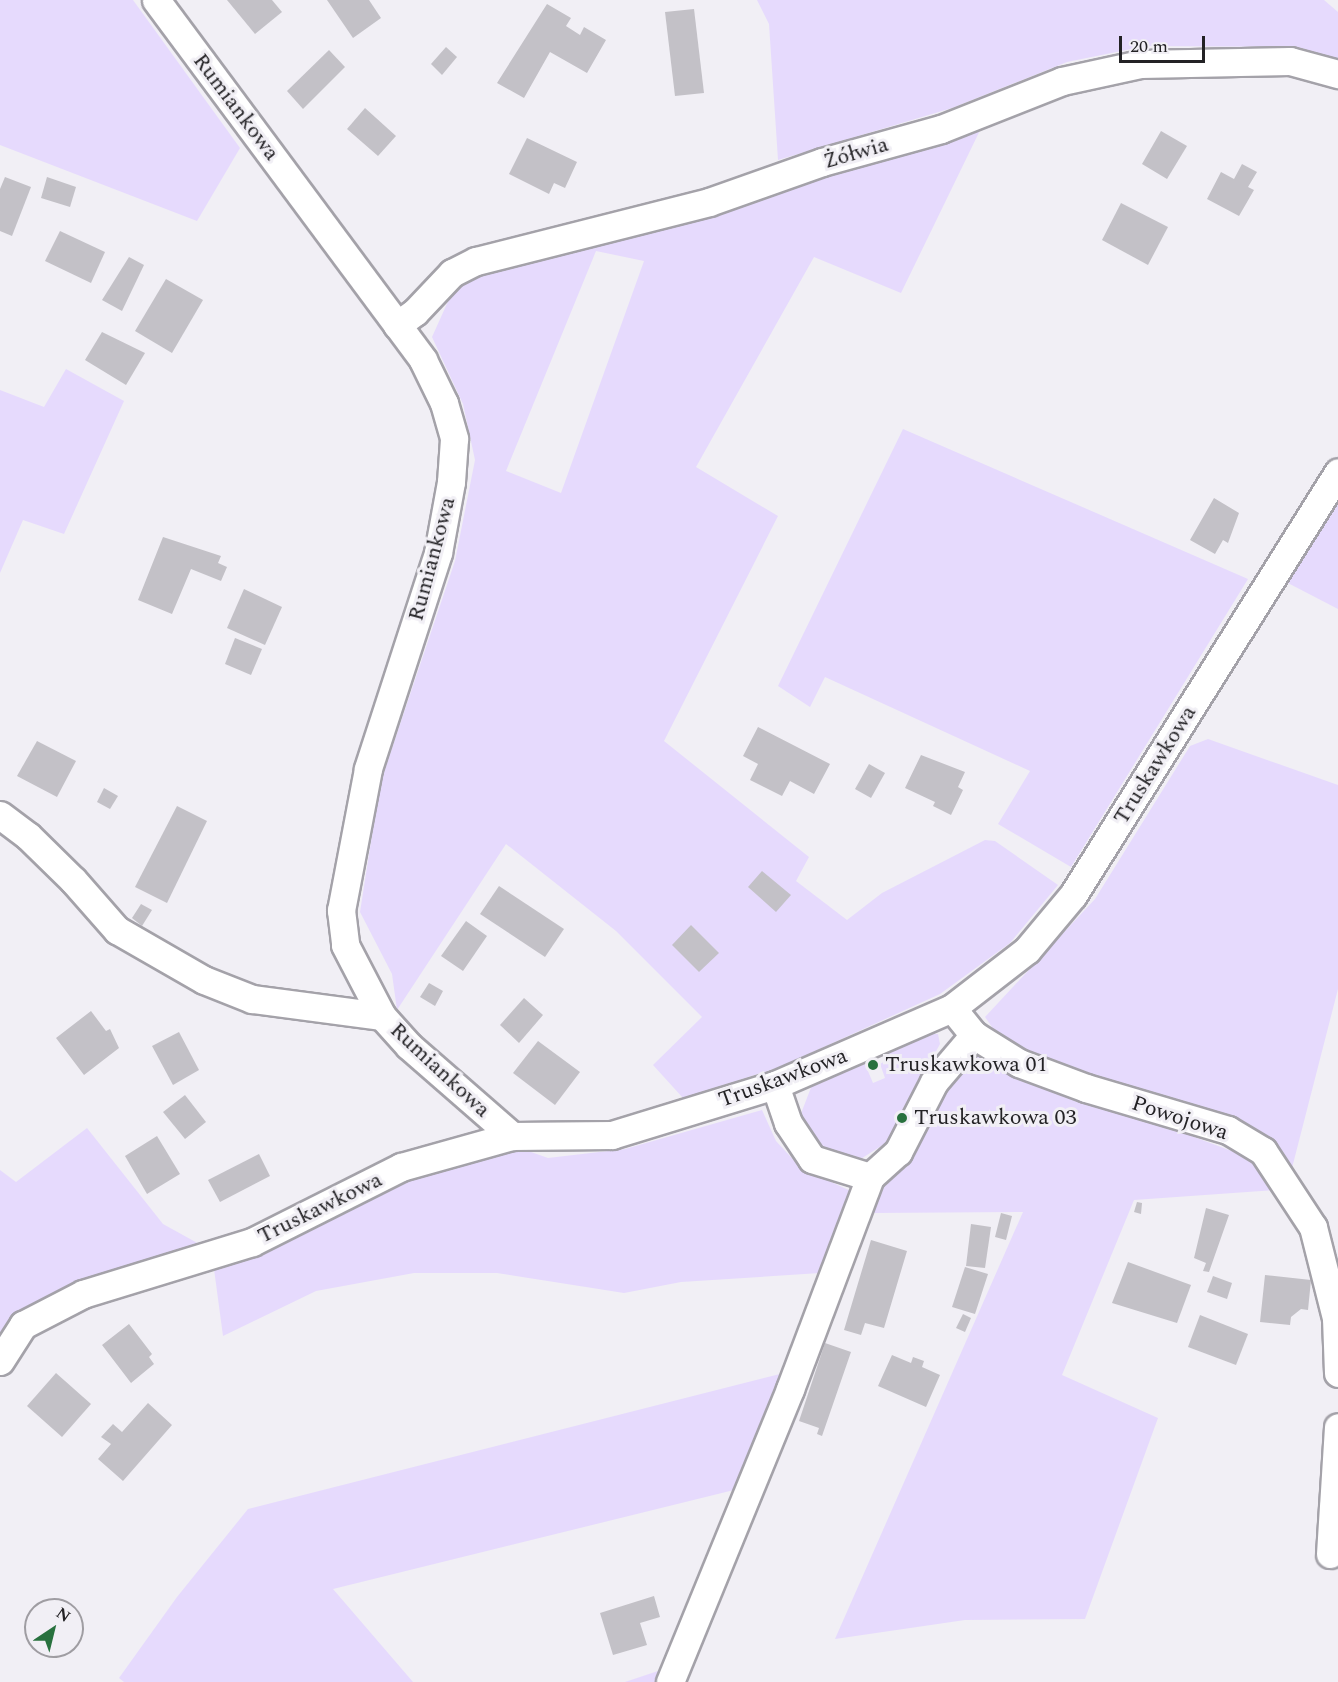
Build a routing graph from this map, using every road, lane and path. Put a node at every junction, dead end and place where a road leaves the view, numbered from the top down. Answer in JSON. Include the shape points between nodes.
{"nodes":[{"id":1,"x":156,"y":0,"type":"edge"},
{"id":2,"x":1338,"y":74,"type":"edge"},
{"id":3,"x":397,"y":325,"type":"junction"},
{"id":4,"x":1338,"y":472,"type":"edge"},
{"id":5,"x":0,"y":815,"type":"edge"},
{"id":6,"x":952,"y":1008,"type":"junction"},
{"id":7,"x":382,"y":1016,"type":"junction"},
{"id":8,"x":974,"y":1035,"type":"junction"},
{"id":9,"x":775,"y":1084,"type":"junction"},
{"id":10,"x":512,"y":1136,"type":"junction"},
{"id":11,"x":870,"y":1177,"type":"junction"},
{"id":12,"x":0,"y":1361,"type":"edge"},
{"id":13,"x":1338,"y":1373,"type":"edge"},
{"id":14,"x":1338,"y":1427,"type":"edge"},
{"id":15,"x":1330,"y":1554,"type":"dead end"},
{"id":16,"x":670,"y":1682,"type":"edge"}],
"edges":[{"from":1,"to":3,"type":"street","name":"Rumiankowa"},
{"from":2,"to":3,"type":"street","name":"Żółwia","via":[[1290,61],[1140,64],[1062,81],[941,129],[822,162],[709,202],[476,261],[452,273]]},
{"from":3,"to":7,"type":"street","name":"Rumiankowa","via":[[423,360],[436,386],[454,439],[451,482],[438,553],[368,770],[341,910],[345,945]]},
{"from":4,"to":6,"type":"street","name":"Truskawkowa","via":[[1073,895],[1028,950]]},
{"from":5,"to":7,"type":"street","via":[[58,866],[117,930],[204,980],[252,999]]},
{"from":6,"to":8,"type":"street","name":"Powojowa"},
{"from":6,"to":9,"type":"street","name":"Truskawkowa"},
{"from":7,"to":10,"type":"street","name":"Rumiankowa","via":[[409,1046]]},
{"from":8,"to":11,"type":"street","via":[[934,1082],[898,1152]]},
{"from":8,"to":13,"type":"street","name":"Powojowa","via":[[1019,1063],[1086,1088],[1228,1130],[1263,1151],[1313,1227],[1336,1318]]},
{"from":9,"to":10,"type":"street","name":"Truskawkowa","via":[[612,1135]]},
{"from":9,"to":11,"type":"street","via":[[788,1123],[812,1159]]},
{"from":10,"to":12,"type":"street","name":"Truskawkowa","via":[[401,1167],[252,1242],[83,1294],[23,1325]]},
{"from":11,"to":16,"type":"street","via":[[790,1389]]},
{"from":14,"to":15,"type":"street"}]}
